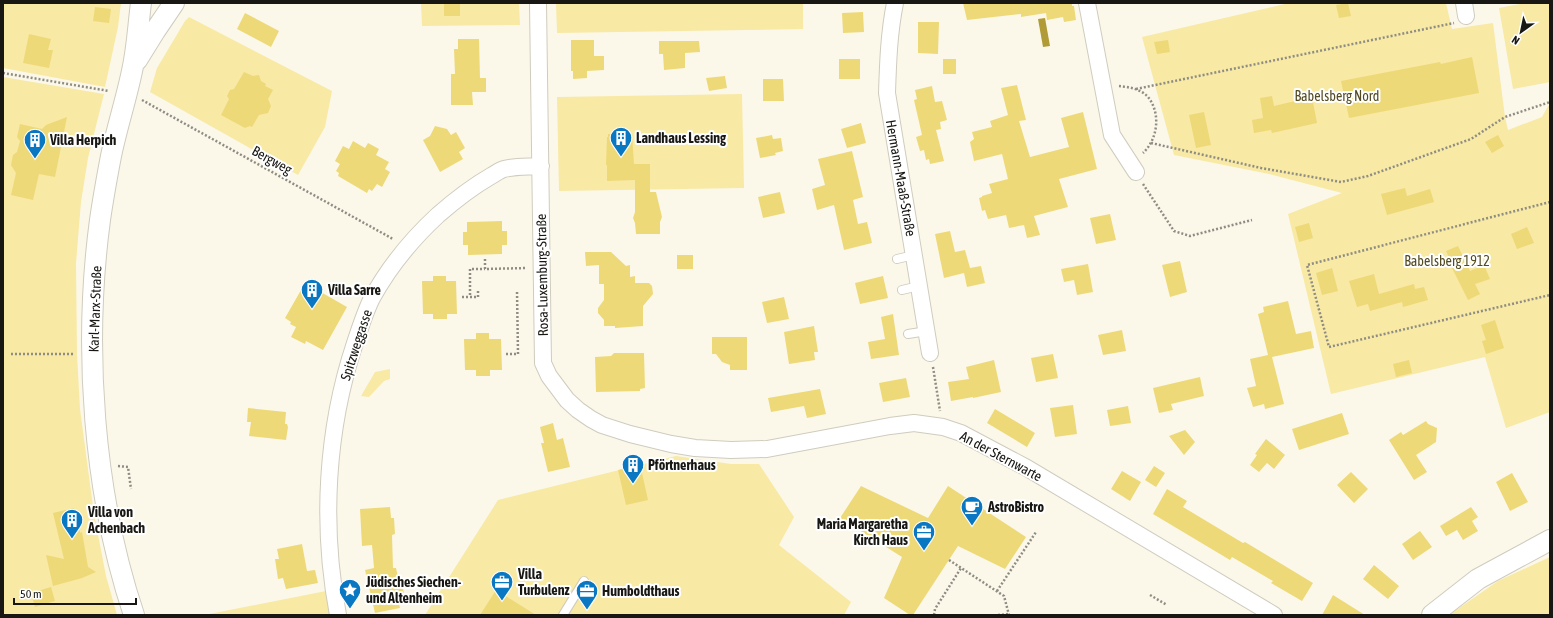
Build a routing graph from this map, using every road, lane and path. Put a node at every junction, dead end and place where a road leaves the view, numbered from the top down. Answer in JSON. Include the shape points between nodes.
{"nodes":[{"id":1,"x":141,"y":3,"type":"edge"},
{"id":2,"x":174,"y":3,"type":"edge"},
{"id":3,"x":538,"y":3,"type":"edge"},
{"id":4,"x":895,"y":3,"type":"edge"},
{"id":5,"x":1087,"y":3,"type":"edge"},
{"id":6,"x":1451,"y":25,"type":"dead end"},
{"id":7,"x":132,"y":70,"type":"junction"},
{"id":8,"x":3,"y":73,"type":"edge"},
{"id":9,"x":1101,"y":82,"type":"junction"},
{"id":10,"x":1136,"y":89,"type":"junction"},
{"id":11,"x":127,"y":94,"type":"junction"},
{"id":12,"x":1550,"y":102,"type":"edge"},
{"id":13,"x":1151,"y":143,"type":"junction"},
{"id":14,"x":540,"y":166,"type":"junction"},
{"id":15,"x":1132,"y":167,"type":"junction"},
{"id":16,"x":1550,"y":202,"type":"edge"},
{"id":17,"x":1252,"y":220,"type":"dead end"},
{"id":18,"x":407,"y":247,"type":"junction"},
{"id":19,"x":914,"y":255,"type":"junction"},
{"id":20,"x":485,"y":259,"type":"dead end"},
{"id":21,"x":897,"y":259,"type":"dead end"},
{"id":22,"x":542,"y":268,"type":"junction"},
{"id":23,"x":485,"y":269,"type":"junction"},
{"id":24,"x":919,"y":286,"type":"junction"},
{"id":25,"x":902,"y":290,"type":"dead end"},
{"id":26,"x":478,"y":291,"type":"dead end"},
{"id":27,"x":517,"y":291,"type":"dead end"},
{"id":28,"x":1550,"y":295,"type":"edge"},
{"id":29,"x":462,"y":297,"type":"dead end"},
{"id":30,"x":470,"y":297,"type":"junction"},
{"id":31,"x":927,"y":331,"type":"junction"},
{"id":32,"x":908,"y":334,"type":"dead end"},
{"id":33,"x":930,"y":353,"type":"dead end"},
{"id":34,"x":11,"y":354,"type":"dead end"},
{"id":35,"x":77,"y":354,"type":"dead end"},
{"id":36,"x":506,"y":354,"type":"dead end"},
{"id":37,"x":935,"y":376,"type":"dead end"},
{"id":38,"x":940,"y":405,"type":"dead end"},
{"id":39,"x":695,"y":448,"type":"joint"},
{"id":40,"x":1036,"y":532,"type":"dead end"},
{"id":41,"x":1550,"y":540,"type":"edge"},
{"id":42,"x":949,"y":560,"type":"dead end"},
{"id":43,"x":961,"y":568,"type":"junction"},
{"id":44,"x":584,"y":581,"type":"dead end"},
{"id":45,"x":997,"y":592,"type":"junction"},
{"id":46,"x":1150,"y":595,"type":"dead end"},
{"id":47,"x":1167,"y":605,"type":"dead end"},
{"id":48,"x":134,"y":615,"type":"edge"},
{"id":49,"x":338,"y":615,"type":"edge"},
{"id":50,"x":563,"y":615,"type":"edge"},
{"id":51,"x":934,"y":615,"type":"edge"},
{"id":52,"x":998,"y":615,"type":"edge"},
{"id":53,"x":1009,"y":615,"type":"edge"},
{"id":54,"x":1274,"y":615,"type":"edge"},
{"id":55,"x":1432,"y":615,"type":"edge"}],
"edges":[{"from":1,"to":7,"type":"street","name":"Karl-Marx-Straße"},
{"from":2,"to":7,"type":"street"},
{"from":3,"to":14,"type":"street","name":"Rosa-Luxemburg-Straße"},
{"from":4,"to":19,"type":"street","name":"Hermann-Maaß-Straße","via":[[888,57],[887,93]]},
{"from":5,"to":9,"type":"street"},
{"from":6,"to":10,"type":"path"},
{"from":7,"to":11,"type":"street","name":"Karl-Marx-Straße"},
{"from":8,"to":11,"type":"path","name":"Bergweg"},
{"from":9,"to":10,"type":"path"},
{"from":9,"to":15,"type":"street","via":[[1112,135]]},
{"from":10,"to":13,"type":"path","via":[[1148,97],[1155,111],[1156,128]]},
{"from":11,"to":18,"type":"path","name":"Bergweg","via":[[134,95]]},
{"from":11,"to":48,"type":"street","name":"Karl-Marx-Straße","via":[[111,156],[100,221],[93,305],[93,380],[99,464]]},
{"from":12,"to":13,"type":"path","via":[[1505,117],[1471,139],[1368,176],[1340,182],[1261,168]]},
{"from":13,"to":15,"type":"path","via":[[1137,157]]},
{"from":14,"to":18,"type":"street","name":"Spitzweggasse","via":[[504,169],[486,179],[447,207]]},
{"from":14,"to":22,"type":"street","name":"Rosa-Luxemburg-Straße"},
{"from":15,"to":17,"type":"path","via":[[1174,232],[1190,236]]},
{"from":16,"to":28,"type":"path","via":[[1307,265],[1329,347]]},
{"from":18,"to":49,"type":"street","name":"Spitzweggasse","via":[[372,299],[350,358],[340,397],[330,460],[328,503],[333,590]]},
{"from":19,"to":21,"type":"lane"},
{"from":19,"to":24,"type":"street","name":"Hermann-Maaß-Straße"},
{"from":20,"to":23,"type":"path"},
{"from":22,"to":23,"type":"path"},
{"from":22,"to":39,"type":"street","name":"Rosa-Luxemburg-Straße","via":[[543,363],[549,376],[567,400],[602,425],[670,444]]},
{"from":23,"to":30,"type":"path","via":[[470,269]]},
{"from":24,"to":25,"type":"lane"},
{"from":24,"to":31,"type":"street","name":"Hermann-Maaß-Straße"},
{"from":26,"to":30,"type":"path","via":[[478,297]]},
{"from":27,"to":36,"type":"path","via":[[518,354]]},
{"from":29,"to":30,"type":"path"},
{"from":31,"to":32,"type":"lane"},
{"from":31,"to":33,"type":"street","name":"Hermann-Maaß-Straße"},
{"from":34,"to":35,"type":"path"},
{"from":37,"to":38,"type":"path"},
{"from":39,"to":54,"type":"street","name":"An der Sternwarte","via":[[767,449],[914,423],[943,427],[961,433],[1027,468]]},
{"from":40,"to":45,"type":"path"},
{"from":41,"to":55,"type":"street","via":[[1478,579]]},
{"from":42,"to":43,"type":"path"},
{"from":43,"to":45,"type":"path"},
{"from":43,"to":51,"type":"path","via":[[935,609]]},
{"from":44,"to":50,"type":"lane"},
{"from":45,"to":53,"type":"path","via":[[1004,596]]},
{"from":46,"to":47,"type":"path"},
{"from":52,"to":53,"type":"path"}]}
